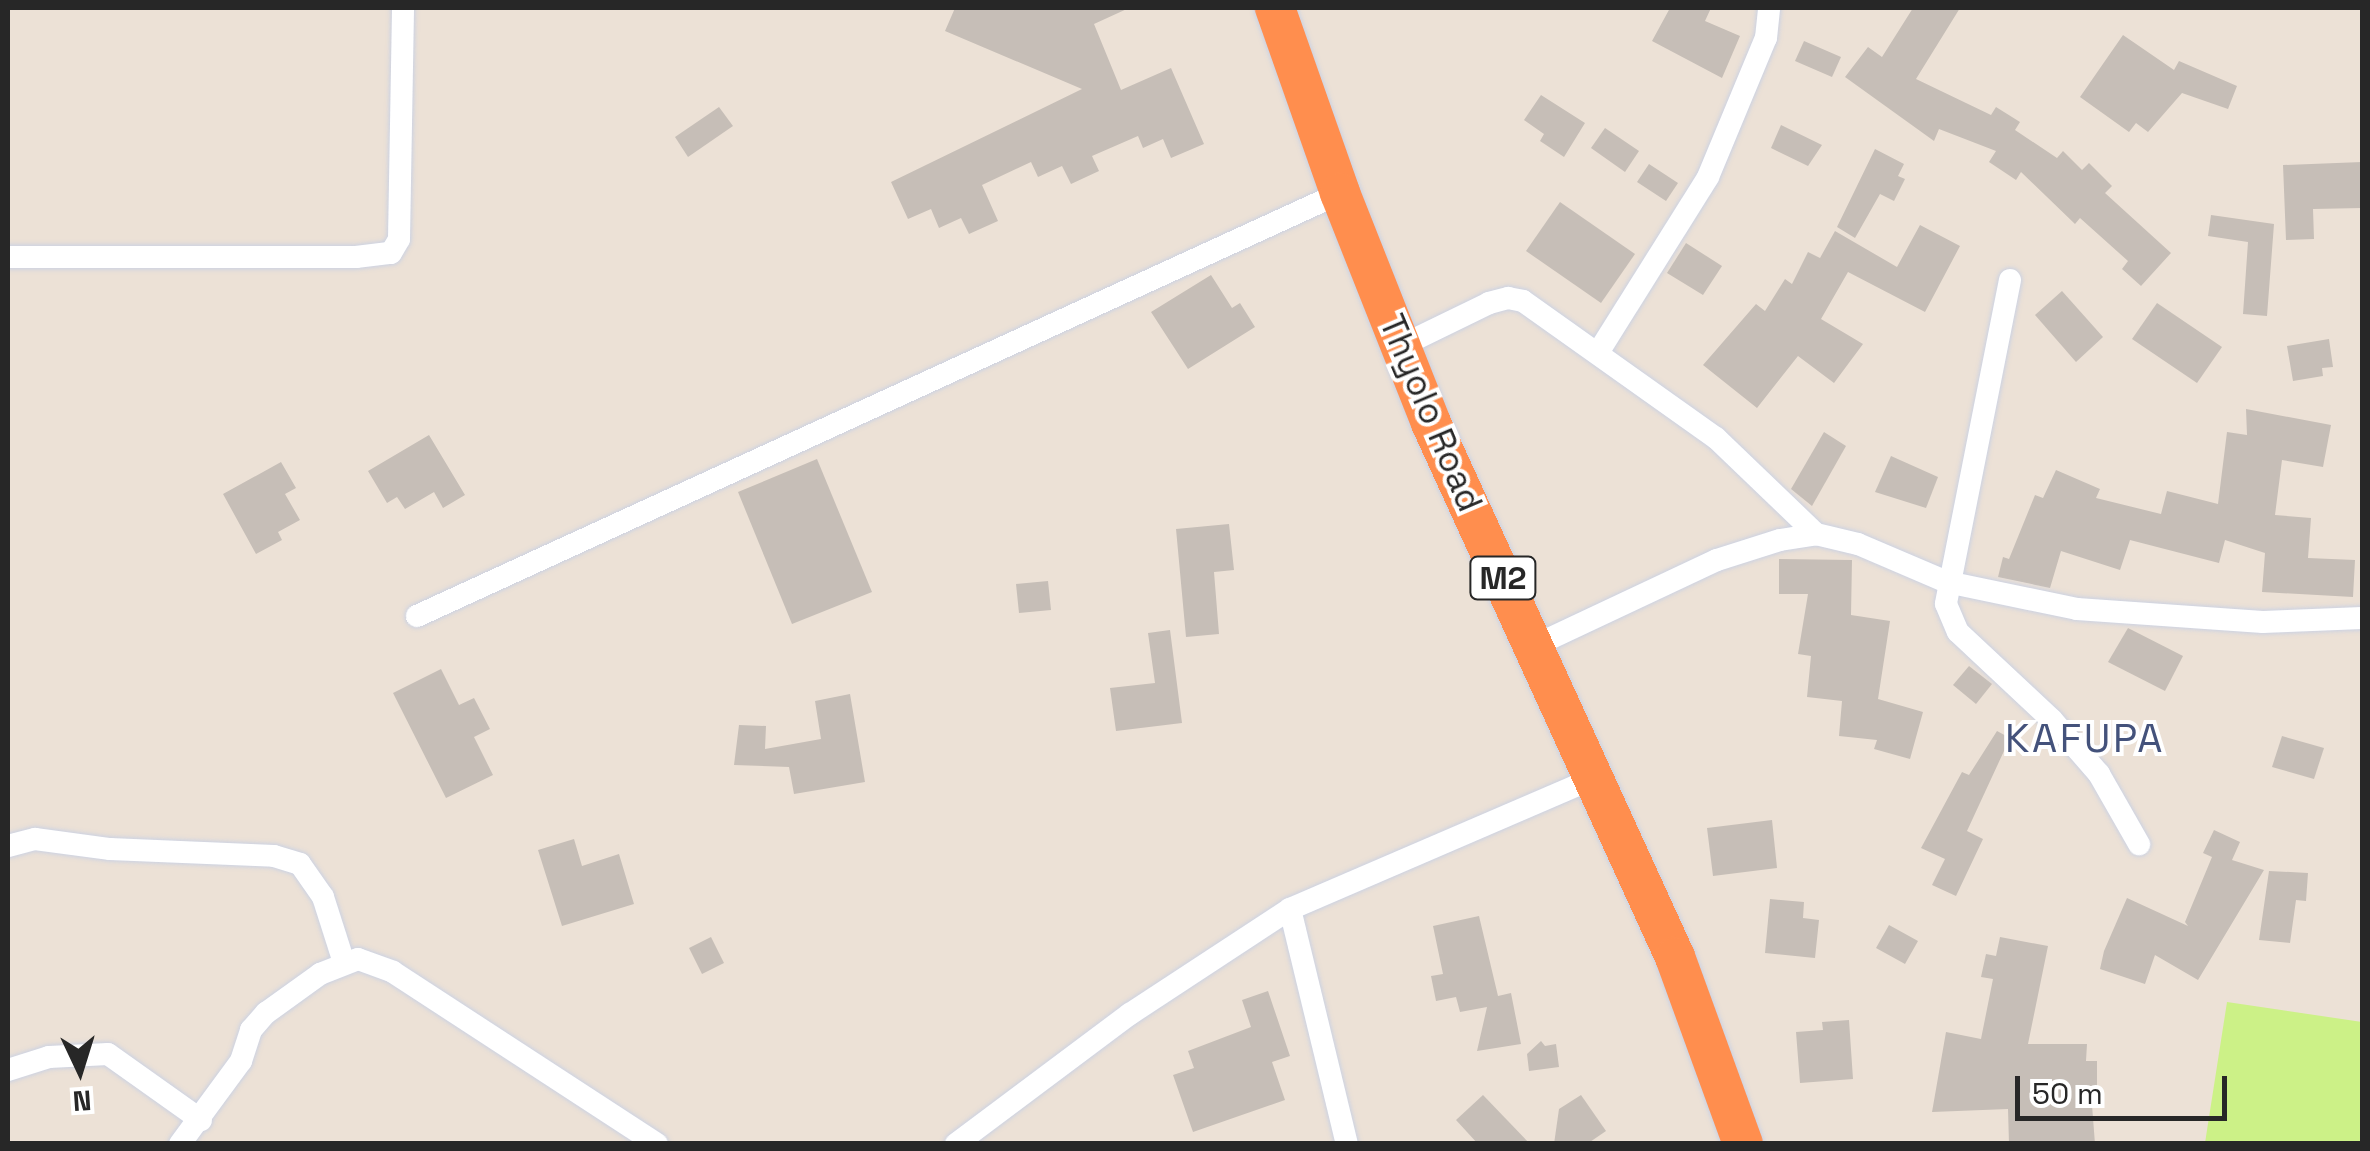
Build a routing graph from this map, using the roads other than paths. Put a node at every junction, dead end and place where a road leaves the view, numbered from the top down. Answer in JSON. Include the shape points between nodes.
{"nodes":[{"id":1,"x":404,"y":8,"type":"edge"},
{"id":2,"x":1275,"y":8,"type":"edge"},
{"id":3,"x":1769,"y":8,"type":"edge"},
{"id":4,"x":1340,"y":193,"type":"junction"},
{"id":5,"x":8,"y":257,"type":"edge"},
{"id":6,"x":2010,"y":280,"type":"dead end"},
{"id":7,"x":1401,"y":346,"type":"junction"},
{"id":8,"x":1599,"y":351,"type":"junction"},
{"id":9,"x":1816,"y":534,"type":"junction"},
{"id":10,"x":1947,"y":582,"type":"junction"},
{"id":11,"x":417,"y":616,"type":"dead end"},
{"id":12,"x":2362,"y":618,"type":"edge"},
{"id":13,"x":1534,"y":646,"type":"junction"},
{"id":14,"x":1592,"y":779,"type":"junction"},
{"id":15,"x":2139,"y":844,"type":"dead end"},
{"id":16,"x":8,"y":846,"type":"edge"},
{"id":17,"x":1290,"y":908,"type":"junction"},
{"id":18,"x":344,"y":962,"type":"junction"},
{"id":19,"x":8,"y":1070,"type":"edge"},
{"id":20,"x":202,"y":1120,"type":"junction"},
{"id":21,"x":180,"y":1144,"type":"edge"},
{"id":22,"x":657,"y":1144,"type":"edge"},
{"id":23,"x":956,"y":1144,"type":"edge"},
{"id":24,"x":1346,"y":1144,"type":"edge"},
{"id":25,"x":1744,"y":1144,"type":"edge"}],
"edges":[{"from":1,"to":5,"type":"street","via":[[399,238],[391,253]]},
{"from":2,"to":4,"type":"highway","name":"Thyolo Road","number":"M2"},
{"from":3,"to":8,"type":"street","via":[[1766,38],[1708,176]]},
{"from":4,"to":7,"type":"highway","name":"Thyolo Road","number":"M2"},
{"from":4,"to":11,"type":"street"},
{"from":6,"to":10,"type":"street"},
{"from":7,"to":8,"type":"street","via":[[1508,298]]},
{"from":7,"to":13,"type":"highway","name":"Thyolo Road","number":"M2"},
{"from":8,"to":9,"type":"street","via":[[1716,438]]},
{"from":9,"to":10,"type":"street","via":[[1858,544]]},
{"from":9,"to":13,"type":"street","via":[[1717,560]]},
{"from":10,"to":12,"type":"street","via":[[2077,609],[2162,618]]},
{"from":10,"to":15,"type":"street","via":[[1946,604],[1958,632],[2099,774]]},
{"from":13,"to":14,"type":"highway","name":"Thyolo Road","number":"M2"},
{"from":14,"to":17,"type":"street"},
{"from":14,"to":25,"type":"highway","name":"Thyolo Road","number":"M2","via":[[1675,957]]},
{"from":16,"to":18,"type":"street","via":[[35,840],[274,856],[300,864],[323,897]]},
{"from":17,"to":23,"type":"street","via":[[1130,1014]]},
{"from":17,"to":24,"type":"street"},
{"from":18,"to":20,"type":"street","via":[[266,1013]]},
{"from":18,"to":22,"type":"street","via":[[358,959],[393,972]]},
{"from":19,"to":20,"type":"street","via":[[49,1056],[108,1054]]},
{"from":20,"to":21,"type":"street"}]}
